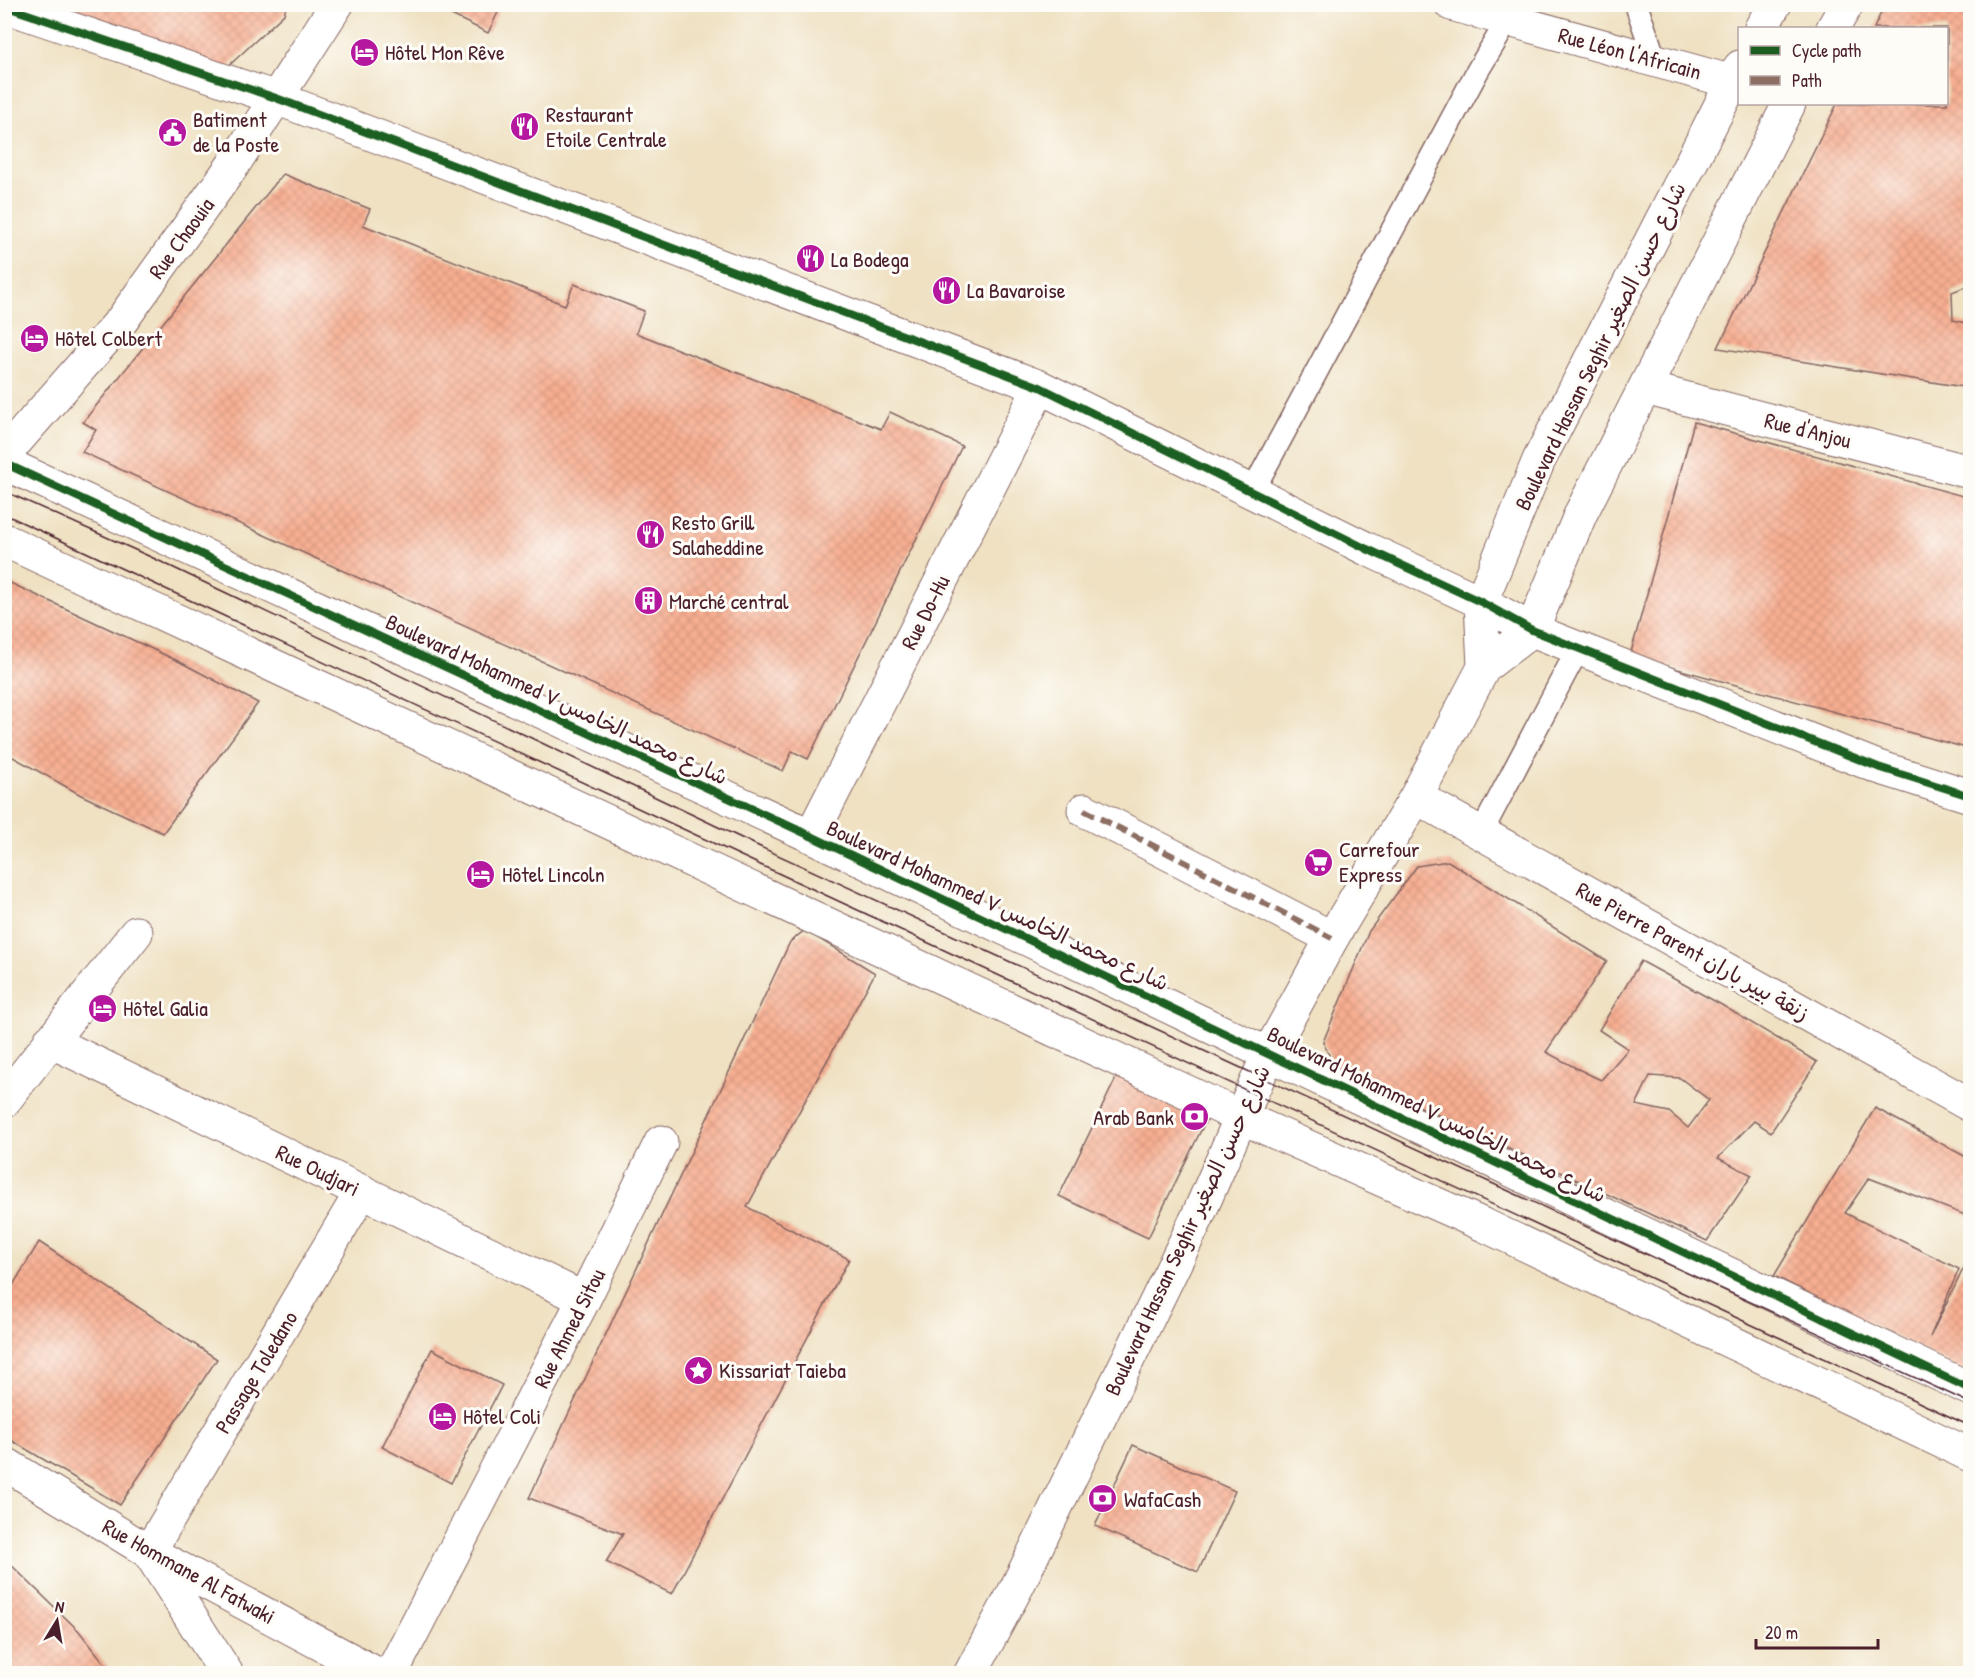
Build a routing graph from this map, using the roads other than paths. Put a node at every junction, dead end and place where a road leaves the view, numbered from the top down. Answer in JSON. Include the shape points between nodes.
{"nodes":[{"id":1,"x":337,"y":4,"type":"edge"},
{"id":2,"x":1451,"y":4,"type":"edge"},
{"id":3,"x":1636,"y":4,"type":"edge"},
{"id":4,"x":1775,"y":4,"type":"edge"},
{"id":5,"x":1846,"y":4,"type":"edge"},
{"id":6,"x":4,"y":6,"type":"edge"},
{"id":7,"x":1508,"y":20,"type":"junction"},
{"id":8,"x":1762,"y":27,"type":"edge"},
{"id":9,"x":1834,"y":27,"type":"edge"},
{"id":10,"x":1655,"y":60,"type":"junction"},
{"id":11,"x":1737,"y":77,"type":"edge"},
{"id":12,"x":276,"y":98,"type":"junction"},
{"id":13,"x":1789,"y":105,"type":"edge"},
{"id":14,"x":1040,"y":387,"type":"junction"},
{"id":15,"x":1645,"y":388,"type":"junction"},
{"id":16,"x":4,"y":455,"type":"edge"},
{"id":17,"x":4,"y":463,"type":"edge"},
{"id":18,"x":1971,"y":472,"type":"edge"},
{"id":19,"x":1252,"y":492,"type":"junction"},
{"id":20,"x":4,"y":540,"type":"edge"},
{"id":21,"x":1481,"y":602,"type":"junction"},
{"id":22,"x":1532,"y":630,"type":"junction"},
{"id":23,"x":1578,"y":649,"type":"junction"},
{"id":24,"x":1484,"y":667,"type":"junction"},
{"id":25,"x":1971,"y":796,"type":"edge"},
{"id":26,"x":1416,"y":797,"type":"junction"},
{"id":27,"x":1084,"y":810,"type":"dead end"},
{"id":28,"x":1481,"y":833,"type":"junction"},
{"id":29,"x":811,"y":836,"type":"junction"},
{"id":30,"x":136,"y":933,"type":"dead end"},
{"id":31,"x":1332,"y":938,"type":"junction"},
{"id":32,"x":50,"y":1041,"type":"junction"},
{"id":33,"x":1269,"y":1053,"type":"junction"},
{"id":34,"x":4,"y":1101,"type":"edge"},
{"id":35,"x":1971,"y":1105,"type":"edge"},
{"id":36,"x":1243,"y":1118,"type":"junction"},
{"id":37,"x":661,"y":1142,"type":"dead end"},
{"id":38,"x":362,"y":1191,"type":"junction"},
{"id":39,"x":584,"y":1299,"type":"junction"},
{"id":40,"x":1971,"y":1389,"type":"edge"},
{"id":41,"x":1971,"y":1455,"type":"edge"},
{"id":42,"x":4,"y":1463,"type":"edge"},
{"id":43,"x":149,"y":1552,"type":"junction"},
{"id":44,"x":227,"y":1674,"type":"edge"},
{"id":45,"x":378,"y":1674,"type":"edge"},
{"id":46,"x":391,"y":1674,"type":"edge"},
{"id":47,"x":970,"y":1674,"type":"edge"}],
"edges":[{"from":1,"to":12,"type":"street","name":"Rue Chaouia"},
{"from":2,"to":7,"type":"street","name":"Rue Léon l'Africain"},
{"from":3,"to":10,"type":"lane"},
{"from":4,"to":8,"type":"street"},
{"from":5,"to":9,"type":"street"},
{"from":6,"to":12,"type":"street"},
{"from":7,"to":10,"type":"street","name":"Rue Léon l'Africain"},
{"from":7,"to":19,"type":"lane"},
{"from":10,"to":11,"type":"street","name":"Rue Léon l'Africain"},
{"from":11,"to":21,"type":"street","name":"Boulevard Hassan Seghir شارع حسن الصغير","via":[[1539,460]]},
{"from":12,"to":14,"type":"street"},
{"from":12,"to":16,"type":"street","name":"Rue Chaouia","via":[[122,320]]},
{"from":13,"to":15,"type":"street","name":"Boulevard Hassan Seghir شارع حسن الصغير"},
{"from":14,"to":19,"type":"street"},
{"from":14,"to":29,"type":"street","name":"Rue Do-Hu"},
{"from":15,"to":18,"type":"street","name":"Rue d'Anjou"},
{"from":15,"to":22,"type":"street","name":"Boulevard Hassan Seghir شارع حسن الصغير","via":[[1581,513]]},
{"from":17,"to":29,"type":"street","name":"Boulevard Mohammed V شارع محمد الخامس"},
{"from":19,"to":21,"type":"street"},
{"from":20,"to":36,"type":"street"},
{"from":21,"to":22,"type":"street"},
{"from":21,"to":24,"type":"street","name":"Boulevard Hassan Seghir شارع حسن الصغير"},
{"from":22,"to":23,"type":"street"},
{"from":22,"to":24,"type":"street","name":"Boulevard Hassan Seghir شارع حسن الصغير"},
{"from":23,"to":25,"type":"street","via":[[1878,767]]},
{"from":23,"to":28,"type":"lane"},
{"from":24,"to":26,"type":"street","name":"Boulevard Hassan Seghir شارع حسن الصغير"},
{"from":26,"to":28,"type":"street","name":"Rue Pierre Parent زنقة بيير باران"},
{"from":26,"to":31,"type":"street","name":"Boulevard Hassan Seghir شارع حسن الصغير"},
{"from":27,"to":31,"type":"street"},
{"from":28,"to":35,"type":"street","name":"Rue Pierre Parent زنقة بيير باران"},
{"from":29,"to":33,"type":"street","name":"Boulevard Mohammed V شارع محمد الخامس"},
{"from":30,"to":32,"type":"street"},
{"from":31,"to":33,"type":"street","name":"Boulevard Hassan Seghir شارع حسن الصغير"},
{"from":32,"to":34,"type":"street"},
{"from":32,"to":38,"type":"street","name":"Rue Oudjari"},
{"from":33,"to":36,"type":"street","name":"Boulevard Hassan Seghir شارع حسن الصغير"},
{"from":33,"to":40,"type":"street","name":"Boulevard Mohammed V شارع محمد الخامس"},
{"from":36,"to":41,"type":"street","via":[[1486,1226]]},
{"from":36,"to":47,"type":"street","name":"Boulevard Hassan Seghir شارع حسن الصغير","via":[[1027,1566]]},
{"from":37,"to":39,"type":"street","name":"Rue Ahmed Sitou"},
{"from":38,"to":39,"type":"street","name":"Rue Oudjari"},
{"from":38,"to":43,"type":"street","name":"Passage Toledano"},
{"from":39,"to":46,"type":"street","name":"Rue Ahmed Sitou"},
{"from":42,"to":43,"type":"street","name":"Rue Hommane Al Fatwaki"},
{"from":43,"to":44,"type":"street"},
{"from":43,"to":45,"type":"street","name":"Rue Hommane Al Fatwaki"}]}
